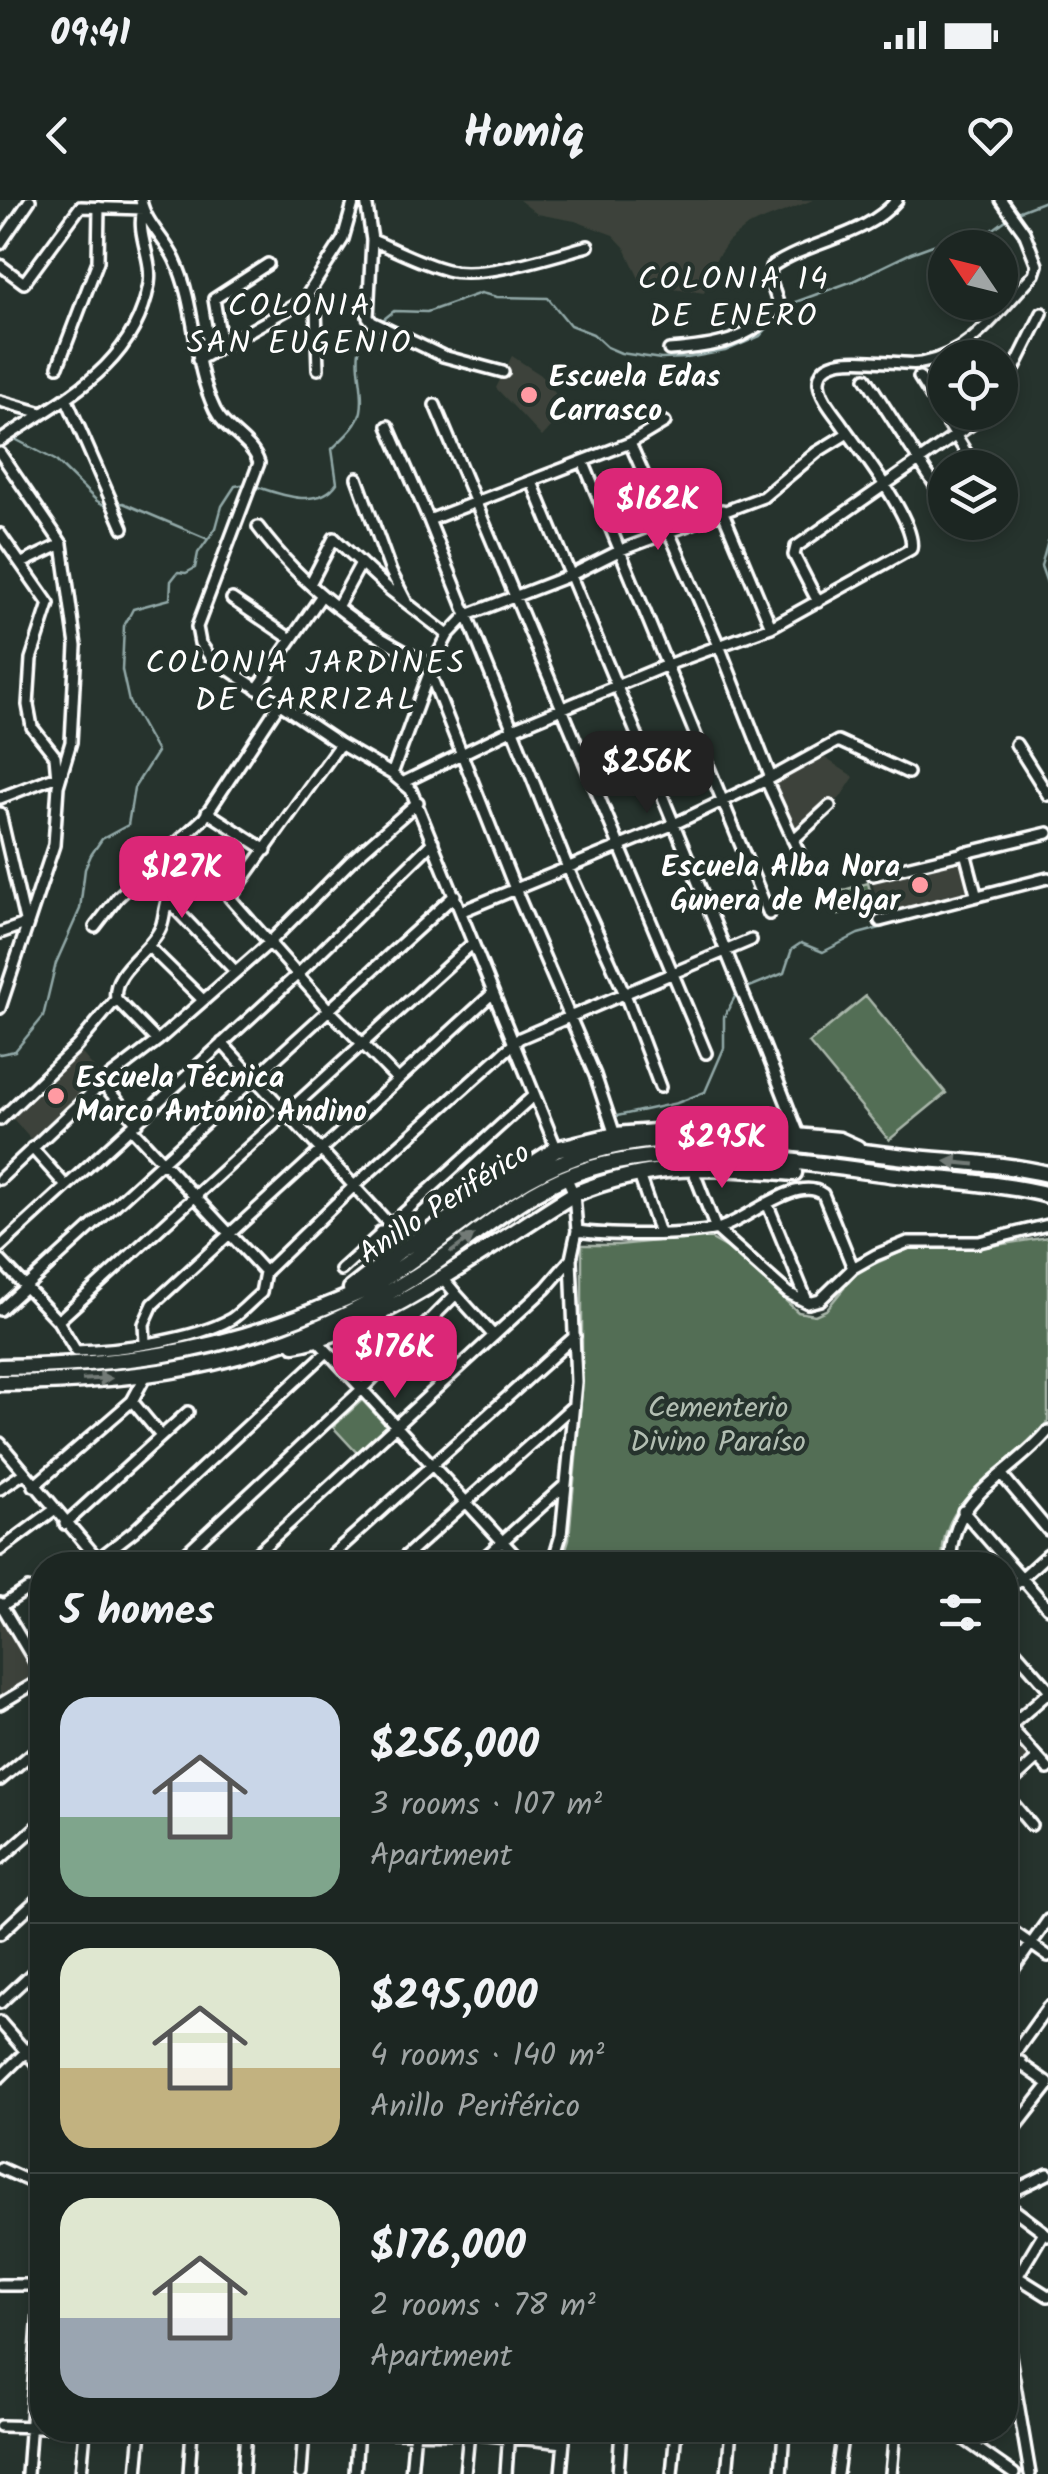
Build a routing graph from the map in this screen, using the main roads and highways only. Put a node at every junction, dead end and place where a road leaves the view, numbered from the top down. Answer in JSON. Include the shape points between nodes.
{"nodes":[{"id":1,"x":872,"y":1154,"type":"junction"},
{"id":2,"x":876,"y":1172,"type":"junction"},
{"id":3,"x":1048,"y":1174,"type":"edge"},
{"id":4,"x":1048,"y":1194,"type":"edge"},
{"id":5,"x":333,"y":1303,"type":"junction"},
{"id":6,"x":274,"y":1347,"type":"junction"},
{"id":7,"x":0,"y":1366,"type":"edge"},
{"id":8,"x":0,"y":1383,"type":"edge"}],
"edges":[{"from":3,"to":1,"type":"highway","name":"Anillo Periférico","one_way":true},
{"from":1,"to":5,"type":"highway","name":"Anillo Periférico","via":[[694,1139],[581,1155],[521,1181],[415,1259]]},
{"from":1,"to":5,"type":"highway","via":[[839,1140],[710,1128],[615,1135],[557,1151],[398,1252]]},
{"from":2,"to":4,"type":"highway","name":"Anillo Periférico"},
{"from":2,"to":6,"type":"highway","via":[[830,1176],[692,1166],[572,1188],[322,1346]]},
{"from":6,"to":2,"type":"highway","name":"Anillo Periférico","one_way":true,"via":[[384,1297],[541,1188],[596,1167],[696,1155]]},
{"from":5,"to":7,"type":"highway","name":"Anillo Periférico","via":[[195,1350]]},
{"from":8,"to":6,"type":"highway","name":"Anillo Periférico","one_way":true,"via":[[145,1377]]}]}
